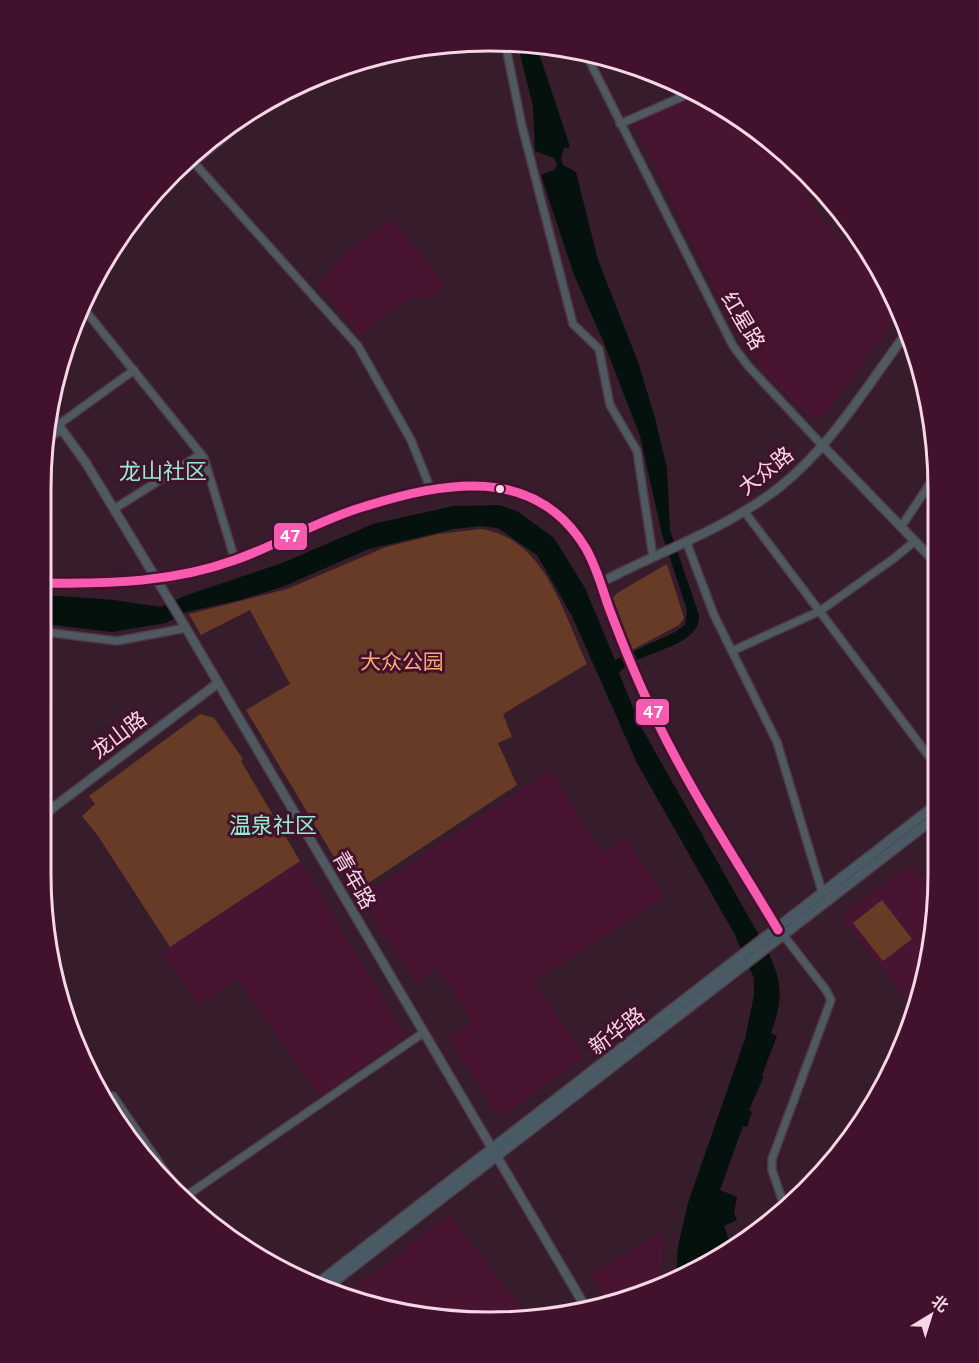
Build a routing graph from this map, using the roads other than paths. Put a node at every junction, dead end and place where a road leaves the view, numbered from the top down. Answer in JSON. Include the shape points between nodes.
{"nodes":[{"id":1,"x":507,"y":52,"type":"edge"},
{"id":2,"x":590,"y":63,"type":"edge"},
{"id":3,"x":683,"y":96,"type":"edge"},
{"id":4,"x":620,"y":124,"type":"junction"},
{"id":5,"x":196,"y":164,"type":"edge"},
{"id":6,"x":88,"y":314,"type":"edge"},
{"id":7,"x":902,"y":340,"type":"edge"},
{"id":8,"x":134,"y":370,"type":"junction"},
{"id":9,"x":56,"y":422,"type":"edge"},
{"id":10,"x":60,"y":427,"type":"junction"},
{"id":11,"x":55,"y":431,"type":"edge"},
{"id":12,"x":823,"y":446,"type":"junction"},
{"id":13,"x":201,"y":454,"type":"junction"},
{"id":14,"x":928,"y":487,"type":"edge"},
{"id":15,"x":431,"y":490,"type":"junction"},
{"id":16,"x":114,"y":509,"type":"junction"},
{"id":17,"x":744,"y":511,"type":"junction"},
{"id":18,"x":901,"y":527,"type":"junction"},
{"id":19,"x":686,"y":541,"type":"junction"},
{"id":20,"x":915,"y":541,"type":"junction"},
{"id":21,"x":928,"y":555,"type":"edge"},
{"id":22,"x":653,"y":557,"type":"junction"},
{"id":23,"x":235,"y":560,"type":"junction"},
{"id":24,"x":157,"y":581,"type":"junction"},
{"id":25,"x":600,"y":583,"type":"junction"},
{"id":26,"x":51,"y":584,"type":"edge"},
{"id":27,"x":820,"y":611,"type":"junction"},
{"id":28,"x":186,"y":628,"type":"junction"},
{"id":29,"x":51,"y":633,"type":"edge"},
{"id":30,"x":732,"y":651,"type":"junction"},
{"id":31,"x":218,"y":683,"type":"junction"},
{"id":32,"x":928,"y":755,"type":"edge"},
{"id":33,"x":51,"y":809,"type":"edge"},
{"id":34,"x":928,"y":811,"type":"edge"},
{"id":35,"x":928,"y":823,"type":"edge"},
{"id":36,"x":823,"y":895,"type":"junction"},
{"id":37,"x":777,"y":936,"type":"junction"},
{"id":38,"x":423,"y":1033,"type":"junction"},
{"id":39,"x":113,"y":1096,"type":"dead end"},
{"id":40,"x":152,"y":1152,"type":"edge"},
{"id":41,"x":494,"y":1153,"type":"junction"},
{"id":42,"x":190,"y":1194,"type":"edge"},
{"id":43,"x":782,"y":1200,"type":"edge"},
{"id":44,"x":323,"y":1279,"type":"edge"},
{"id":45,"x":332,"y":1283,"type":"edge"},
{"id":46,"x":583,"y":1302,"type":"edge"}],
"edges":[{"from":1,"to":22,"type":"street","via":[[573,324],[599,349],[610,405],[637,451]]},
{"from":2,"to":4,"type":"street","name":"红星路"},
{"from":3,"to":4,"type":"street"},
{"from":4,"to":12,"type":"street","name":"红星路","via":[[734,346]]},
{"from":5,"to":15,"type":"street","via":[[358,346],[411,440]]},
{"from":6,"to":8,"type":"street"},
{"from":7,"to":12,"type":"street","name":"大众路"},
{"from":8,"to":10,"type":"street"},
{"from":8,"to":13,"type":"street"},
{"from":9,"to":10,"type":"street","name":"青年路"},
{"from":10,"to":11,"type":"street"},
{"from":10,"to":16,"type":"street","name":"青年路"},
{"from":12,"to":17,"type":"street","name":"大众路","via":[[782,486]]},
{"from":12,"to":18,"type":"street","name":"红星路"},
{"from":13,"to":16,"type":"street"},
{"from":13,"to":23,"type":"street","via":[[209,469]]},
{"from":14,"to":18,"type":"street"},
{"from":15,"to":23,"type":"street","via":[[348,512]]},
{"from":15,"to":25,"type":"street","via":[[486,485],[528,497],[570,528],[584,546]]},
{"from":16,"to":24,"type":"street","name":"青年路"},
{"from":17,"to":19,"type":"street","name":"大众路"},
{"from":17,"to":27,"type":"street"},
{"from":18,"to":20,"type":"street","name":"红星路"},
{"from":19,"to":22,"type":"street","name":"大众路"},
{"from":19,"to":30,"type":"street"},
{"from":20,"to":21,"type":"street","name":"红星路"},
{"from":20,"to":27,"type":"street"},
{"from":22,"to":25,"type":"street","name":"大众路"},
{"from":23,"to":24,"type":"street"},
{"from":24,"to":26,"type":"street"},
{"from":24,"to":28,"type":"street","name":"青年路"},
{"from":25,"to":37,"type":"street","via":[[634,674],[663,735]]},
{"from":27,"to":30,"type":"street"},
{"from":27,"to":32,"type":"street"},
{"from":28,"to":29,"type":"street","via":[[117,641]]},
{"from":28,"to":31,"type":"street","name":"青年路"},
{"from":30,"to":36,"type":"street","via":[[777,742]]},
{"from":31,"to":33,"type":"street","name":"龙山路"},
{"from":31,"to":38,"type":"street","name":"青年路"},
{"from":34,"to":36,"type":"main road","name":"新华路"},
{"from":35,"to":37,"type":"main road","name":"新华路"},
{"from":36,"to":37,"type":"main road","name":"新华路"},
{"from":37,"to":41,"type":"main road","name":"新华路"},
{"from":37,"to":43,"type":"street","via":[[831,1000],[772,1159]]},
{"from":38,"to":41,"type":"street","name":"青年路"},
{"from":38,"to":42,"type":"street"},
{"from":39,"to":40,"type":"street"},
{"from":41,"to":44,"type":"main road","name":"新华路"},
{"from":41,"to":45,"type":"main road","name":"新华路"},
{"from":41,"to":46,"type":"street","name":"青年路"}]}
